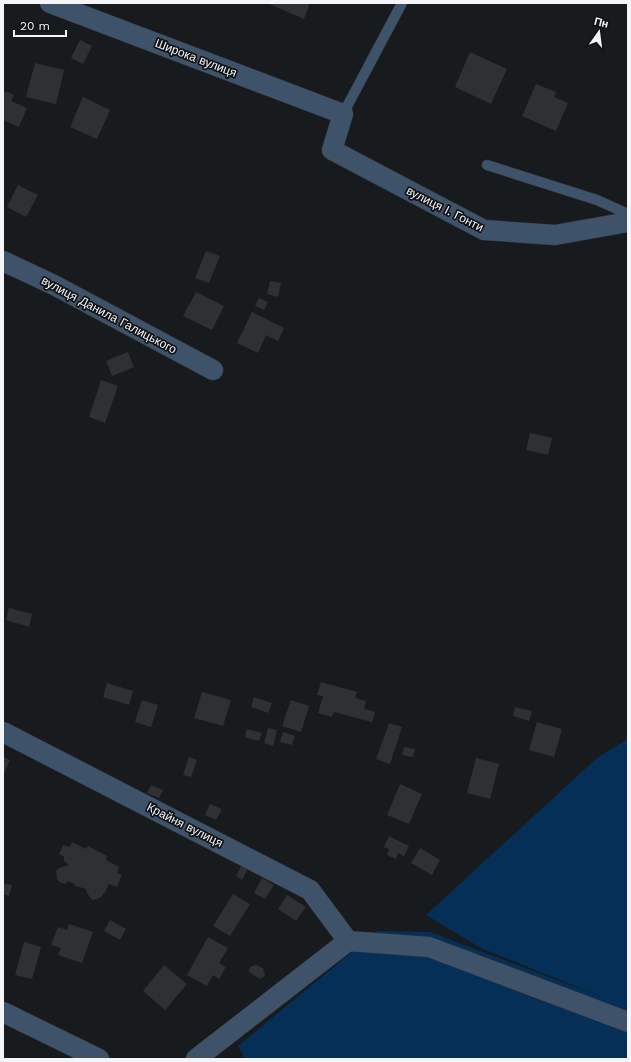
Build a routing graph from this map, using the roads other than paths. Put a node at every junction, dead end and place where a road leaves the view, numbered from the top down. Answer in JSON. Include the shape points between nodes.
{"nodes":[{"id":1,"x":50,"y":3,"type":"edge"},
{"id":2,"x":402,"y":3,"type":"edge"},
{"id":3,"x":343,"y":114,"type":"junction"},
{"id":4,"x":488,"y":164,"type":"dead end"},
{"id":5,"x":628,"y":214,"type":"edge"},
{"id":6,"x":628,"y":222,"type":"edge"},
{"id":7,"x":3,"y":261,"type":"edge"},
{"id":8,"x":213,"y":370,"type":"dead end"},
{"id":9,"x":3,"y":732,"type":"edge"},
{"id":10,"x":348,"y":941,"type":"junction"},
{"id":11,"x":3,"y":1012,"type":"edge"},
{"id":12,"x":628,"y":1022,"type":"edge"},
{"id":13,"x":99,"y":1059,"type":"edge"},
{"id":14,"x":196,"y":1059,"type":"edge"}],
"edges":[{"from":1,"to":3,"type":"street","name":"Широка вулиця"},
{"from":2,"to":3,"type":"lane"},
{"from":3,"to":6,"type":"street","name":"вулиця І. Гонти","via":[[332,150],[484,230],[555,235]]},
{"from":4,"to":5,"type":"lane","via":[[597,200]]},
{"from":7,"to":8,"type":"street","name":"вулиця Данила Галицького"},
{"from":9,"to":10,"type":"street","name":"Крайня вулиця","via":[[310,890]]},
{"from":10,"to":12,"type":"street","via":[[428,946]]},
{"from":10,"to":14,"type":"street"},
{"from":11,"to":13,"type":"street"}]}
